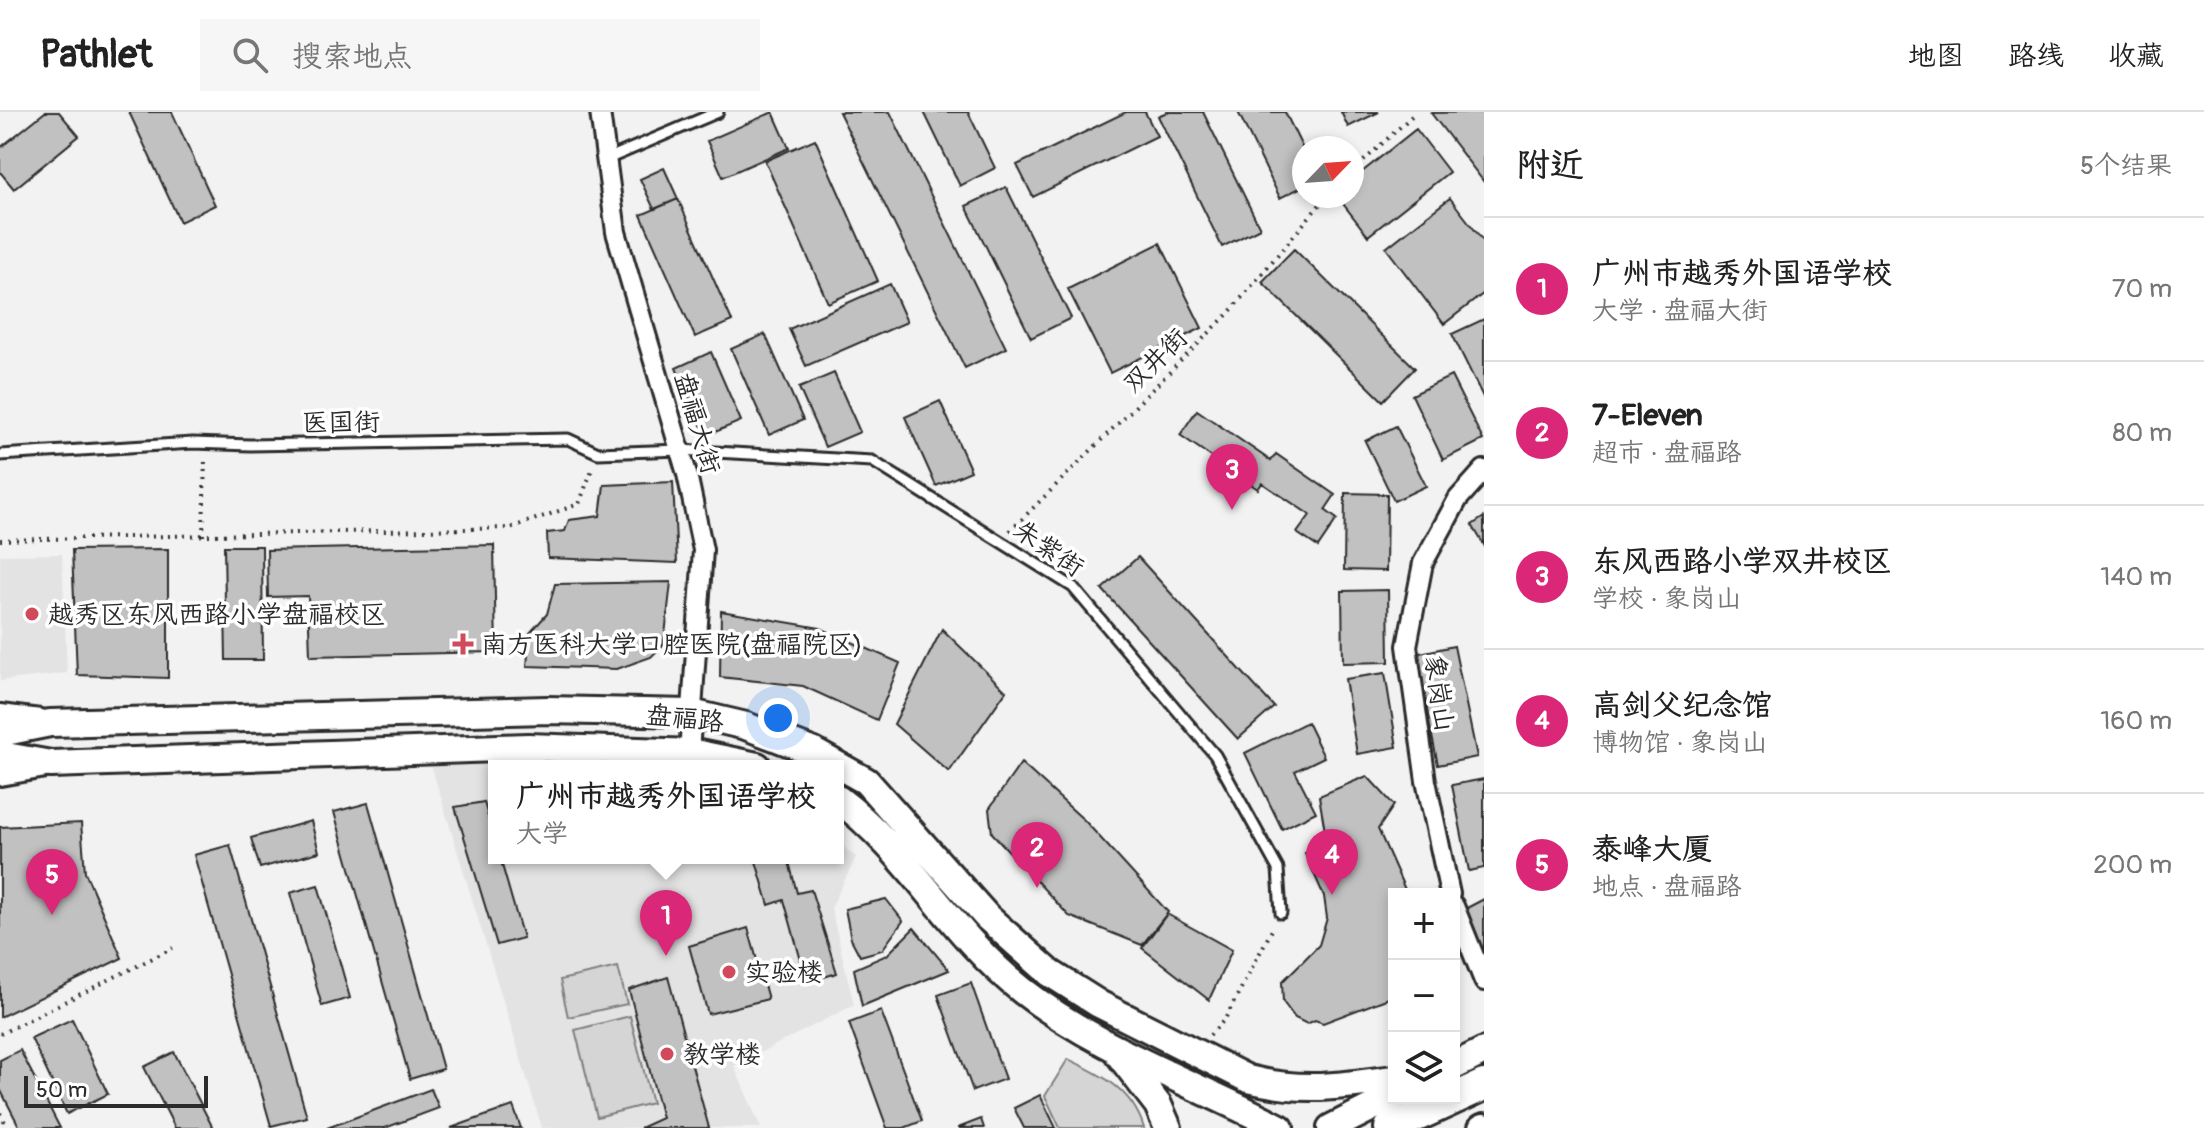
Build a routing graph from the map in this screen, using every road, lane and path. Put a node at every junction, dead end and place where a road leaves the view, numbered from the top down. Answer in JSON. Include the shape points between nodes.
{"nodes":[{"id":1,"x":600,"y":112,"type":"edge"},
{"id":2,"x":718,"y":112,"type":"edge"},
{"id":3,"x":1416,"y":112,"type":"edge"},
{"id":4,"x":607,"y":159,"type":"junction"},
{"id":5,"x":1364,"y":161,"type":"edge"},
{"id":6,"x":1317,"y":208,"type":"edge"},
{"id":7,"x":206,"y":443,"type":"junction"},
{"id":8,"x":680,"y":450,"type":"junction"},
{"id":9,"x":598,"y":453,"type":"junction"},
{"id":10,"x":0,"y":455,"type":"edge"},
{"id":11,"x":1484,"y":470,"type":"edge"},
{"id":12,"x":203,"y":536,"type":"junction"},
{"id":13,"x":0,"y":540,"type":"edge"},
{"id":14,"x":1000,"y":541,"type":"junction"},
{"id":15,"x":691,"y":713,"type":"junction"},
{"id":16,"x":0,"y":717,"type":"edge"},
{"id":17,"x":50,"y":723,"type":"junction"},
{"id":18,"x":0,"y":733,"type":"edge"},
{"id":19,"x":689,"y":753,"type":"junction"},
{"id":20,"x":0,"y":755,"type":"edge"},
{"id":21,"x":726,"y":760,"type":"edge"},
{"id":22,"x":826,"y":760,"type":"edge"},
{"id":23,"x":51,"y":764,"type":"junction"},
{"id":24,"x":844,"y":769,"type":"edge"},
{"id":25,"x":0,"y":773,"type":"edge"},
{"id":26,"x":844,"y":804,"type":"edge"},
{"id":27,"x":1449,"y":888,"type":"edge"},
{"id":28,"x":1281,"y":913,"type":"joint"},
{"id":29,"x":1460,"y":921,"type":"edge"},
{"id":30,"x":173,"y":948,"type":"dead end"},
{"id":31,"x":1484,"y":981,"type":"edge"},
{"id":32,"x":1225,"y":1019,"type":"dead end"},
{"id":33,"x":0,"y":1034,"type":"edge"},
{"id":34,"x":1113,"y":1047,"type":"junction"},
{"id":35,"x":1484,"y":1051,"type":"edge"},
{"id":36,"x":1460,"y":1063,"type":"edge"},
{"id":37,"x":1248,"y":1079,"type":"junction"},
{"id":38,"x":1388,"y":1080,"type":"edge"},
{"id":39,"x":1484,"y":1085,"type":"edge"},
{"id":40,"x":1388,"y":1099,"type":"edge"},
{"id":41,"x":1484,"y":1100,"type":"edge"},
{"id":42,"x":1,"y":1116,"type":"edge"},
{"id":43,"x":8,"y":1128,"type":"edge"},
{"id":44,"x":1168,"y":1128,"type":"edge"},
{"id":45,"x":1281,"y":1128,"type":"edge"},
{"id":46,"x":1331,"y":1128,"type":"edge"},
{"id":47,"x":1390,"y":1128,"type":"edge"},
{"id":48,"x":1426,"y":1128,"type":"edge"}],
"edges":[{"from":1,"to":4,"type":"street","name":"盘福大街"},
{"from":2,"to":4,"type":"lane"},
{"from":3,"to":5,"type":"path"},
{"from":4,"to":8,"type":"street","name":"盘福大街","via":[[616,232]]},
{"from":6,"to":14,"type":"path","name":"双井街","via":[[1228,314]]},
{"from":7,"to":9,"type":"lane","name":"医国街","via":[[568,439]]},
{"from":7,"to":10,"type":"lane","name":"医国街"},
{"from":7,"to":12,"type":"path"},
{"from":8,"to":9,"type":"lane","name":"医国街"},
{"from":8,"to":14,"type":"lane","name":"朱紫街","via":[[872,461]]},
{"from":8,"to":15,"type":"street","name":"盘福大街","via":[[703,550]]},
{"from":9,"to":12,"type":"path","via":[[579,504],[510,528]]},
{"from":11,"to":27,"type":"street","name":"象岗山","via":[[1458,499],[1423,563],[1407,646],[1426,781]]},
{"from":12,"to":13,"type":"path"},
{"from":14,"to":28,"type":"lane","name":"朱紫街","via":[[1073,587],[1215,755],[1278,869]]},
{"from":15,"to":17,"type":"main road","name":"盘福路","via":[[440,710]]},
{"from":15,"to":19,"type":"street","name":"盘福大街"},
{"from":15,"to":22,"type":"main road","name":"盘福路","via":[[794,743]]},
{"from":16,"to":17,"type":"street"},
{"from":17,"to":18,"type":"main road","name":"盘福路"},
{"from":19,"to":21,"type":"main road"},
{"from":19,"to":23,"type":"main road","via":[[528,747]]},
{"from":20,"to":23,"type":"main road"},
{"from":23,"to":25,"type":"street"},
{"from":24,"to":37,"type":"main road","name":"盘福路","via":[[866,781],[987,917],[1050,973],[1099,1004]]},
{"from":26,"to":34,"type":"main road","via":[[868,823],[982,955],[1022,991]]},
{"from":28,"to":32,"type":"path"},
{"from":29,"to":31,"type":"street"},
{"from":30,"to":33,"type":"path"},
{"from":34,"to":44,"type":"main road","via":[[1153,1098]]},
{"from":34,"to":45,"type":"main road"},
{"from":35,"to":36,"type":"main road"},
{"from":37,"to":38,"type":"main road","via":[[1330,1090]]},
{"from":37,"to":45,"type":"main road","via":[[1267,1100]]},
{"from":39,"to":47,"type":"main road"},
{"from":40,"to":46,"type":"main road"},
{"from":41,"to":48,"type":"main road"},
{"from":42,"to":43,"type":"path"}]}
